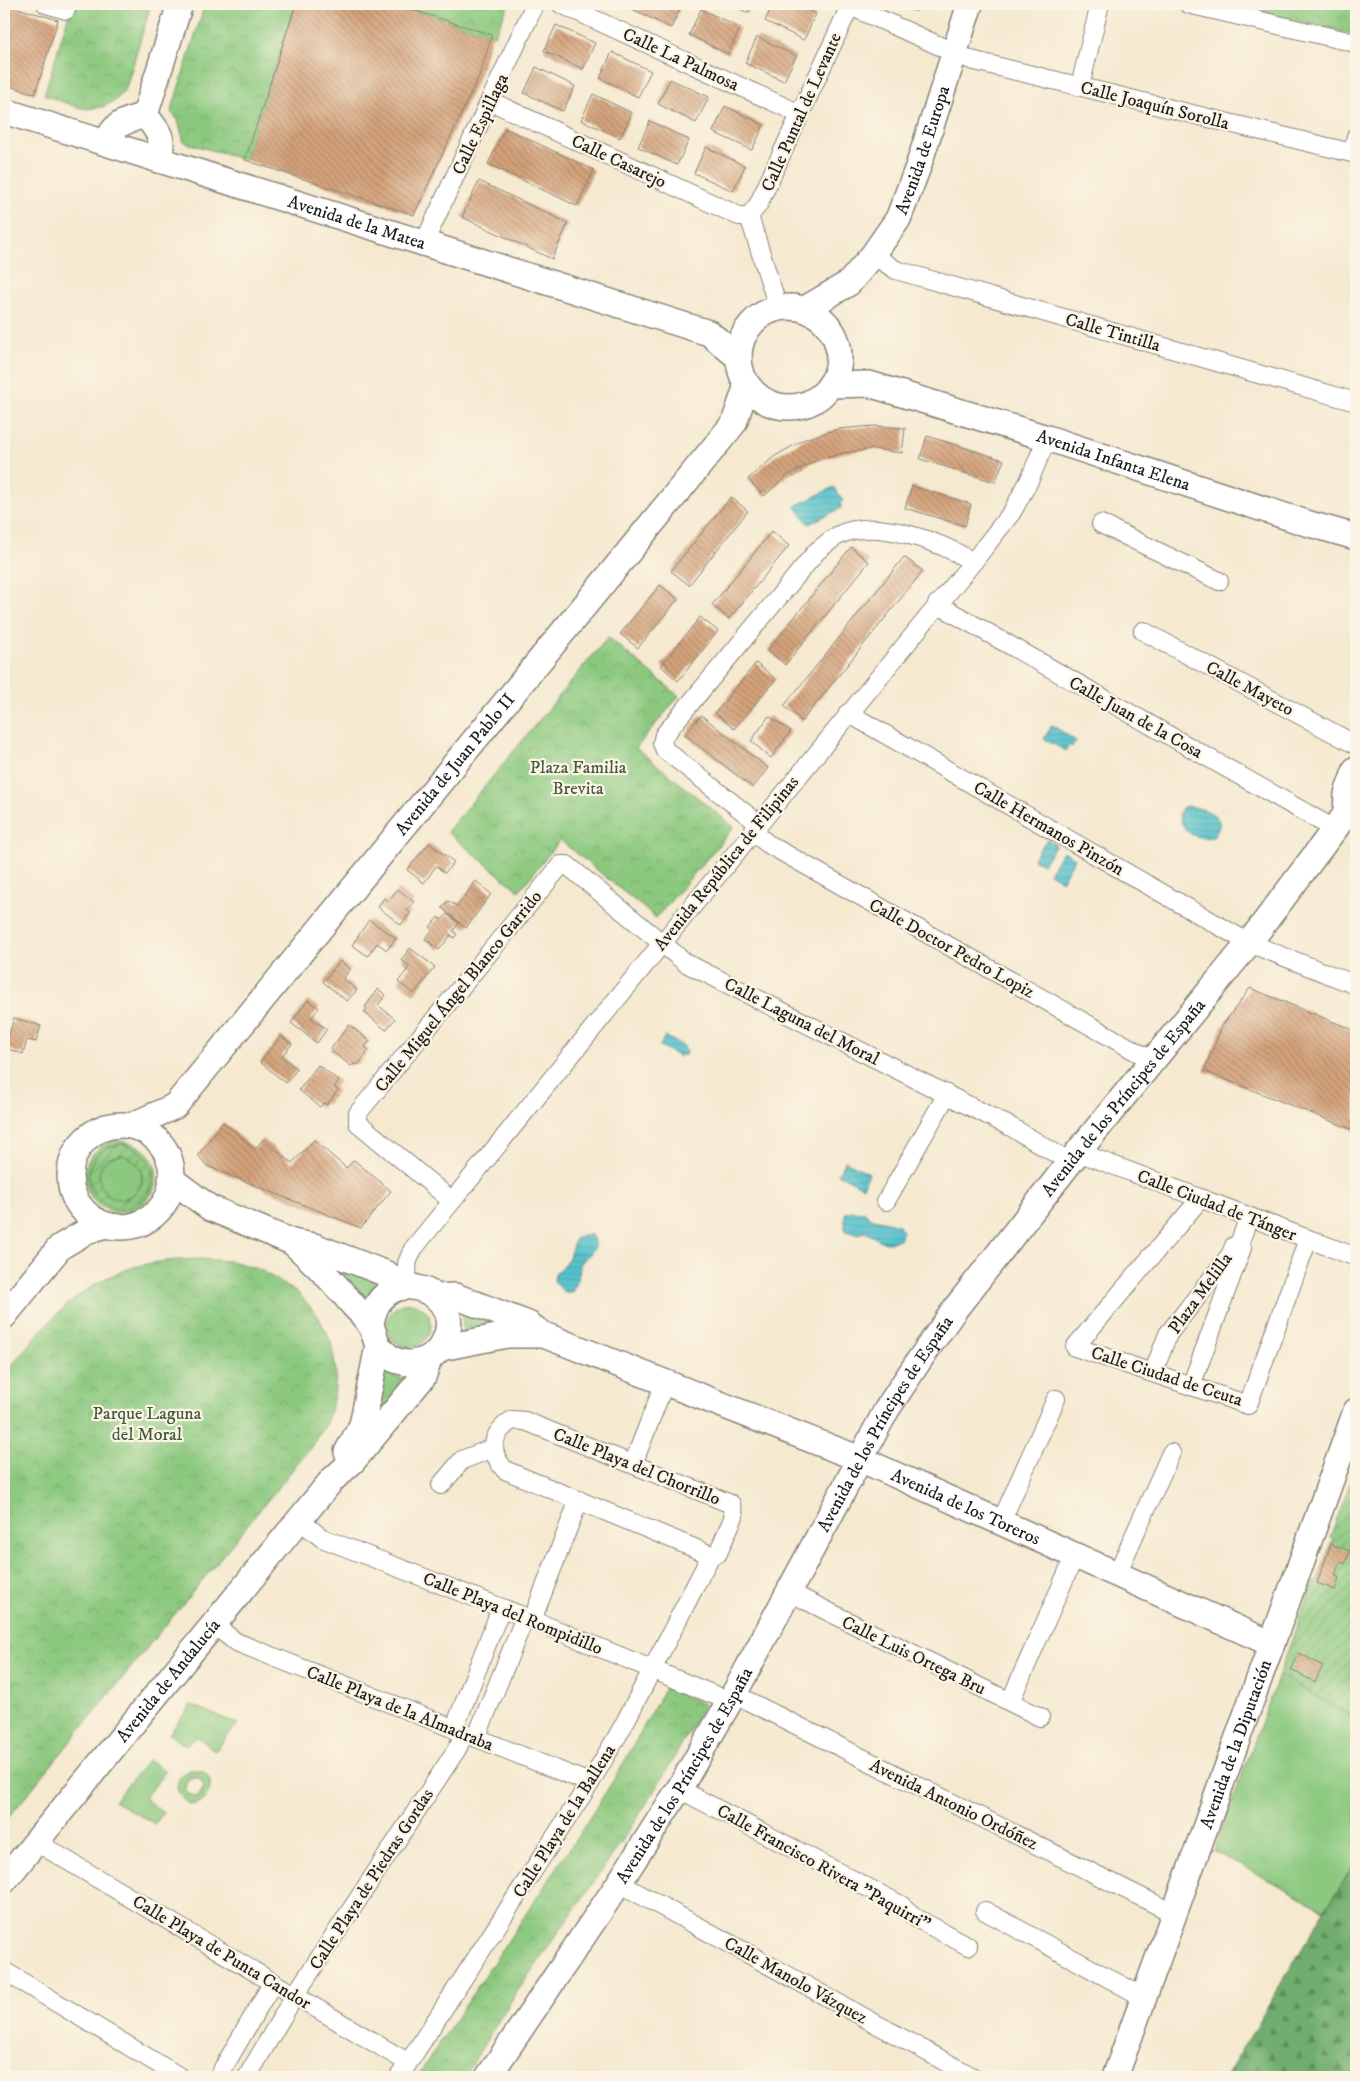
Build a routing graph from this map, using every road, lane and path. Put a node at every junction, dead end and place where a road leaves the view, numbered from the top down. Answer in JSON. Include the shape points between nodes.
{"nodes":[{"id":1,"x":46,"y":4,"type":"edge"},
{"id":2,"x":180,"y":4,"type":"edge"},
{"id":3,"x":535,"y":4,"type":"edge"},
{"id":4,"x":561,"y":4,"type":"edge"},
{"id":5,"x":970,"y":4,"type":"edge"},
{"id":6,"x":1100,"y":4,"type":"edge"},
{"id":7,"x":1188,"y":4,"type":"edge"},
{"id":8,"x":848,"y":5,"type":"edge"},
{"id":9,"x":66,"y":10,"type":"dead end"},
{"id":10,"x":1356,"y":43,"type":"edge"},
{"id":11,"x":955,"y":54,"type":"junction"},
{"id":12,"x":1080,"y":86,"type":"junction"},
{"id":13,"x":490,"y":101,"type":"junction"},
{"id":14,"x":4,"y":111,"type":"edge"},
{"id":15,"x":145,"y":114,"type":"junction"},
{"id":16,"x":800,"y":114,"type":"junction"},
{"id":17,"x":107,"y":144,"type":"junction"},
{"id":18,"x":1355,"y":148,"type":"edge"},
{"id":19,"x":158,"y":160,"type":"junction"},
{"id":20,"x":749,"y":216,"type":"junction"},
{"id":21,"x":424,"y":243,"type":"junction"},
{"id":22,"x":873,"y":255,"type":"junction"},
{"id":23,"x":849,"y":284,"type":"junction"},
{"id":24,"x":778,"y":307,"type":"junction"},
{"id":25,"x":805,"y":309,"type":"junction"},
{"id":26,"x":747,"y":329,"type":"junction"},
{"id":27,"x":709,"y":333,"type":"junction"},
{"id":28,"x":834,"y":333,"type":"junction"},
{"id":29,"x":739,"y":358,"type":"junction"},
{"id":30,"x":839,"y":358,"type":"junction"},
{"id":31,"x":870,"y":384,"type":"junction"},
{"id":32,"x":747,"y":385,"type":"junction"},
{"id":33,"x":830,"y":385,"type":"junction"},
{"id":34,"x":1356,"y":402,"type":"edge"},
{"id":35,"x":776,"y":405,"type":"junction"},
{"id":36,"x":734,"y":423,"type":"junction"},
{"id":37,"x":1047,"y":438,"type":"junction"},
{"id":38,"x":1100,"y":524,"type":"dead end"},
{"id":39,"x":1356,"y":536,"type":"edge"},
{"id":40,"x":973,"y":562,"type":"junction"},
{"id":41,"x":1219,"y":582,"type":"dead end"},
{"id":42,"x":937,"y":604,"type":"junction"},
{"id":43,"x":1143,"y":631,"type":"dead end"},
{"id":44,"x":848,"y":713,"type":"junction"},
{"id":45,"x":1356,"y":745,"type":"edge"},
{"id":46,"x":1356,"y":769,"type":"edge"},
{"id":47,"x":1346,"y":817,"type":"edge"},
{"id":48,"x":756,"y":828,"type":"junction"},
{"id":49,"x":661,"y":942,"type":"junction"},
{"id":50,"x":1249,"y":943,"type":"junction"},
{"id":51,"x":1356,"y":985,"type":"edge"},
{"id":52,"x":1153,"y":1061,"type":"junction"},
{"id":53,"x":947,"y":1094,"type":"junction"},
{"id":54,"x":175,"y":1106,"type":"junction"},
{"id":55,"x":131,"y":1126,"type":"junction"},
{"id":56,"x":164,"y":1148,"type":"junction"},
{"id":57,"x":1074,"y":1157,"type":"junction"},
{"id":58,"x":171,"y":1179,"type":"junction"},
{"id":59,"x":1200,"y":1199,"type":"junction"},
{"id":60,"x":76,"y":1200,"type":"junction"},
{"id":61,"x":452,"y":1201,"type":"junction"},
{"id":62,"x":886,"y":1201,"type":"dead end"},
{"id":63,"x":160,"y":1208,"type":"junction"},
{"id":64,"x":210,"y":1208,"type":"junction"},
{"id":65,"x":1249,"y":1217,"type":"junction"},
{"id":66,"x":105,"y":1225,"type":"junction"},
{"id":67,"x":1308,"y":1239,"type":"junction"},
{"id":68,"x":292,"y":1242,"type":"junction"},
{"id":69,"x":1239,"y":1244,"type":"junction"},
{"id":70,"x":60,"y":1247,"type":"junction"},
{"id":71,"x":1356,"y":1257,"type":"edge"},
{"id":72,"x":406,"y":1286,"type":"junction"},
{"id":73,"x":437,"y":1297,"type":"junction"},
{"id":74,"x":4,"y":1316,"type":"edge"},
{"id":75,"x":544,"y":1335,"type":"junction"},
{"id":76,"x":375,"y":1336,"type":"junction"},
{"id":77,"x":435,"y":1353,"type":"junction"},
{"id":78,"x":1154,"y":1373,"type":"junction"},
{"id":79,"x":1191,"y":1386,"type":"junction"},
{"id":80,"x":660,"y":1396,"type":"dead end"},
{"id":81,"x":1056,"y":1399,"type":"dead end"},
{"id":82,"x":1356,"y":1411,"type":"edge"},
{"id":83,"x":1352,"y":1438,"type":"edge"},
{"id":84,"x":493,"y":1448,"type":"junction"},
{"id":85,"x":1171,"y":1452,"type":"dead end"},
{"id":86,"x":860,"y":1459,"type":"junction"},
{"id":87,"x":633,"y":1464,"type":"junction"},
{"id":88,"x":332,"y":1480,"type":"junction"},
{"id":89,"x":441,"y":1485,"type":"dead end"},
{"id":90,"x":579,"y":1500,"type":"junction"},
{"id":91,"x":300,"y":1520,"type":"junction"},
{"id":92,"x":1001,"y":1522,"type":"junction"},
{"id":93,"x":711,"y":1554,"type":"junction"},
{"id":94,"x":1075,"y":1555,"type":"junction"},
{"id":95,"x":1116,"y":1574,"type":"junction"},
{"id":96,"x":788,"y":1592,"type":"junction"},
{"id":97,"x":501,"y":1608,"type":"junction"},
{"id":98,"x":529,"y":1618,"type":"junction"},
{"id":99,"x":214,"y":1625,"type":"junction"},
{"id":100,"x":1272,"y":1644,"type":"junction"},
{"id":101,"x":651,"y":1669,"type":"junction"},
{"id":102,"x":731,"y":1698,"type":"junction"},
{"id":103,"x":1010,"y":1702,"type":"junction"},
{"id":104,"x":1040,"y":1718,"type":"dead end"},
{"id":105,"x":465,"y":1734,"type":"junction"},
{"id":106,"x":590,"y":1783,"type":"junction"},
{"id":107,"x":679,"y":1789,"type":"junction"},
{"id":108,"x":36,"y":1842,"type":"junction"},
{"id":109,"x":4,"y":1881,"type":"edge"},
{"id":110,"x":619,"y":1883,"type":"junction"},
{"id":111,"x":985,"y":1911,"type":"dead end"},
{"id":112,"x":1175,"y":1914,"type":"junction"},
{"id":113,"x":968,"y":1946,"type":"dead end"},
{"id":114,"x":4,"y":1971,"type":"edge"},
{"id":115,"x":273,"y":1982,"type":"junction"},
{"id":116,"x":295,"y":1995,"type":"junction"},
{"id":117,"x":1143,"y":1997,"type":"junction"},
{"id":118,"x":403,"y":2070,"type":"edge"},
{"id":119,"x":180,"y":2077,"type":"edge"},
{"id":120,"x":218,"y":2077,"type":"edge"},
{"id":121,"x":247,"y":2077,"type":"edge"},
{"id":122,"x":488,"y":2077,"type":"edge"},
{"id":123,"x":973,"y":2077,"type":"edge"},
{"id":124,"x":1114,"y":2077,"type":"edge"}],
"edges":[{"from":1,"to":9,"type":"street"},
{"from":2,"to":15,"type":"street"},
{"from":3,"to":13,"type":"street","name":"Calle Espillaga"},
{"from":4,"to":16,"type":"street","name":"Calle La Palmosa"},
{"from":5,"to":11,"type":"street","name":"Avenida de Europa"},
{"from":6,"to":12,"type":"street"},
{"from":7,"to":10,"type":"street"},
{"from":8,"to":11,"type":"street","name":"Calle Joaquín Sorolla"},
{"from":8,"to":16,"type":"street","name":"Calle Puntal de Levante"},
{"from":11,"to":12,"type":"street","name":"Calle Joaquín Sorolla"},
{"from":11,"to":22,"type":"street","name":"Avenida de Europa","via":[[898,219]]},
{"from":12,"to":18,"type":"street","name":"Calle Joaquín Sorolla"},
{"from":13,"to":20,"type":"street","name":"Calle Casarejo","via":[[739,216]]},
{"from":13,"to":21,"type":"street","name":"Calle Espillaga"},
{"from":14,"to":17,"type":"street","name":"Avenida de la Matea"},
{"from":15,"to":17,"type":"street","via":[[120,123],[110,132]]},
{"from":15,"to":19,"type":"street","via":[[160,134],[162,149]]},
{"from":16,"to":20,"type":"street","name":"Calle Puntal de Levante","via":[[758,205]]},
{"from":17,"to":19,"type":"street","name":"Avenida de la Matea"},
{"from":19,"to":21,"type":"street","name":"Avenida de la Matea"},
{"from":20,"to":24,"type":"street"},
{"from":21,"to":27,"type":"street","name":"Avenida de la Matea"},
{"from":22,"to":23,"type":"street","name":"Avenida de Europa"},
{"from":22,"to":34,"type":"street","name":"Calle Tintilla","via":[[896,270]]},
{"from":23,"to":25,"type":"street","name":"Avenida de Europa"},
{"from":23,"to":28,"type":"street","name":"Avenida de Europa"},
{"from":24,"to":25,"type":"street"},
{"from":24,"to":26,"type":"street","via":[[758,317]]},
{"from":25,"to":28,"type":"street","via":[[817,314]]},
{"from":26,"to":27,"type":"street","name":"Avenida de la Matea"},
{"from":26,"to":29,"type":"street"},
{"from":27,"to":29,"type":"street","name":"Avenida de la Matea"},
{"from":28,"to":30,"type":"street"},
{"from":29,"to":32,"type":"street"},
{"from":30,"to":31,"type":"street","name":"Avenida Infanta Elena"},
{"from":30,"to":33,"type":"street","via":[[837,372]]},
{"from":31,"to":33,"type":"street","name":"Avenida Infanta Elena"},
{"from":31,"to":37,"type":"street","name":"Avenida Infanta Elena"},
{"from":32,"to":35,"type":"street","via":[[755,394]]},
{"from":32,"to":36,"type":"street","name":"Avenida de Juan Pablo II"},
{"from":33,"to":35,"type":"street","via":[[820,397],[806,404]]},
{"from":35,"to":36,"type":"street","name":"Avenida de Juan Pablo II"},
{"from":36,"to":54,"type":"street","name":"Avenida de Juan Pablo II"},
{"from":37,"to":39,"type":"street","name":"Avenida Infanta Elena","via":[[1306,523]]},
{"from":37,"to":40,"type":"street","name":"Avenida República de Filipinas","via":[[1012,512]]},
{"from":38,"to":41,"type":"street"},
{"from":40,"to":42,"type":"street","name":"Avenida República de Filipinas"},
{"from":40,"to":48,"type":"street","name":"Calle Doctor Pedro Lopiz","via":[[954,550],[892,531],[858,530],[840,535],[817,551],[664,735],[664,750]]},
{"from":42,"to":44,"type":"street","name":"Avenida República de Filipinas"},
{"from":42,"to":47,"type":"street","name":"Calle Juan de la Cosa"},
{"from":43,"to":45,"type":"street","name":"Calle Mayeto"},
{"from":44,"to":48,"type":"street","name":"Avenida República de Filipinas"},
{"from":44,"to":50,"type":"street","name":"Calle Hermanos Pinzón"},
{"from":46,"to":47,"type":"street","via":[[1347,794]]},
{"from":47,"to":50,"type":"street","name":"Avenida de los Príncipes de España"},
{"from":48,"to":49,"type":"street","name":"Avenida República de Filipinas"},
{"from":48,"to":52,"type":"street","name":"Calle Doctor Pedro Lopiz","via":[[768,844]]},
{"from":49,"to":53,"type":"street","name":"Calle Laguna del Moral","via":[[686,962]]},
{"from":49,"to":61,"type":"street","name":"Avenida República de Filipinas"},
{"from":49,"to":61,"type":"street","name":"Calle Miguel Ángel Blanco Garrido","via":[[567,865],[561,865],[358,1113],[358,1123]]},
{"from":50,"to":51,"type":"street","name":"Calle Hermanos Pinzón"},
{"from":50,"to":52,"type":"street","name":"Avenida de los Príncipes de España"},
{"from":52,"to":57,"type":"street","name":"Avenida de los Príncipes de España"},
{"from":53,"to":57,"type":"street","name":"Calle Laguna del Moral"},
{"from":53,"to":62,"type":"street"},
{"from":54,"to":55,"type":"street","name":"Avenida de Juan Pablo II"},
{"from":54,"to":56,"type":"street","via":[[172,1130]]},
{"from":55,"to":56,"type":"street","via":[[155,1138]]},
{"from":55,"to":60,"type":"street","via":[[103,1128],[80,1145],[70,1172]]},
{"from":56,"to":58,"type":"street","via":[[170,1163]]},
{"from":57,"to":59,"type":"street","name":"Calle Ciudad de Tánger"},
{"from":57,"to":86,"type":"street","name":"Avenida de los Príncipes de España","via":[[920,1359],[887,1409]]},
{"from":58,"to":63,"type":"street","via":[[168,1194]]},
{"from":58,"to":64,"type":"street"},
{"from":59,"to":65,"type":"street","name":"Calle Ciudad de Tánger"},
{"from":59,"to":78,"type":"street","name":"Calle Ciudad de Ceuta","via":[[1075,1347]]},
{"from":60,"to":66,"type":"street","via":[[88,1215]]},
{"from":60,"to":70,"type":"street"},
{"from":61,"to":72,"type":"street","name":"Avenida República de Filipinas","via":[[413,1249],[407,1263]]},
{"from":63,"to":64,"type":"street"},
{"from":63,"to":66,"type":"street","via":[[149,1219],[135,1225]]},
{"from":64,"to":68,"type":"street"},
{"from":65,"to":67,"type":"street","name":"Calle Ciudad de Tánger"},
{"from":65,"to":69,"type":"street","name":"Plaza Melilla"},
{"from":66,"to":70,"type":"street","via":[[87,1231]]},
{"from":67,"to":71,"type":"street","name":"Calle Ciudad de Tánger"},
{"from":67,"to":79,"type":"street","name":"Calle Ciudad de Ceuta","via":[[1248,1405]]},
{"from":68,"to":72,"type":"street","via":[[314,1246],[386,1274]]},
{"from":68,"to":76,"type":"street","via":[[323,1269]]},
{"from":69,"to":78,"type":"street","name":"Plaza Melilla","via":[[1234,1246],[1168,1334]]},
{"from":69,"to":79,"type":"street","name":"Plaza Melilla","via":[[1242,1248]]},
{"from":70,"to":74,"type":"street"},
{"from":72,"to":73,"type":"street","via":[[419,1287]]},
{"from":72,"to":76,"type":"street","via":[[393,1290],[377,1305],[372,1315]]},
{"from":73,"to":75,"type":"street","name":"Avenida de los Toreros","via":[[455,1296],[528,1324]]},
{"from":73,"to":77,"type":"street","via":[[448,1316],[448,1327],[446,1338]]},
{"from":75,"to":77,"type":"street","name":"Avenida de los Toreros","via":[[507,1335]]},
{"from":75,"to":86,"type":"street","name":"Avenida de los Toreros"},
{"from":76,"to":77,"type":"street","via":[[386,1355],[396,1361],[419,1362]]},
{"from":76,"to":88,"type":"street","name":"Avenida de Andalucía","via":[[362,1425]]},
{"from":77,"to":88,"type":"street","name":"Avenida de Andalucía","via":[[424,1377],[353,1461]]},
{"from":78,"to":79,"type":"street","name":"Calle Ciudad de Ceuta"},
{"from":80,"to":87,"type":"street"},
{"from":81,"to":92,"type":"street"},
{"from":82,"to":83,"type":"street","name":"Avenida de la Diputación"},
{"from":83,"to":100,"type":"street","name":"Avenida de la Diputación"},
{"from":84,"to":87,"type":"street","name":"Calle Playa del Chorrillo","via":[[496,1435],[504,1426],[512,1420],[525,1421]]},
{"from":84,"to":89,"type":"street","via":[[462,1460]]},
{"from":84,"to":90,"type":"street","via":[[496,1460],[505,1470]]},
{"from":85,"to":95,"type":"street"},
{"from":86,"to":92,"type":"street","name":"Avenida de los Toreros"},
{"from":86,"to":96,"type":"street","name":"Avenida de los Príncipes de España"},
{"from":87,"to":93,"type":"street","name":"Calle Playa del Chorrillo","via":[[731,1504],[734,1516],[718,1552]]},
{"from":88,"to":91,"type":"street","name":"Avenida de Andalucía"},
{"from":90,"to":93,"type":"street"},
{"from":90,"to":98,"type":"street"},
{"from":91,"to":97,"type":"street","name":"Calle Playa del Rompidillo","via":[[322,1538]]},
{"from":91,"to":99,"type":"street","name":"Avenida de Andalucía"},
{"from":92,"to":94,"type":"street","name":"Avenida de los Toreros"},
{"from":93,"to":101,"type":"street","name":"Calle Playa de la Ballena"},
{"from":94,"to":95,"type":"street","name":"Avenida de los Toreros"},
{"from":94,"to":103,"type":"street"},
{"from":95,"to":100,"type":"street","name":"Avenida de los Toreros"},
{"from":96,"to":102,"type":"street","name":"Avenida de los Príncipes de España"},
{"from":96,"to":103,"type":"street","name":"Calle Luis Ortega Bru"},
{"from":97,"to":98,"type":"street","name":"Calle Playa del Rompidillo"},
{"from":97,"to":105,"type":"street"},
{"from":98,"to":101,"type":"street","name":"Calle Playa del Rompidillo"},
{"from":98,"to":105,"type":"street"},
{"from":99,"to":105,"type":"street","name":"Calle Playa de la Almadraba","via":[[236,1642]]},
{"from":99,"to":108,"type":"street","name":"Avenida de Andalucía"},
{"from":100,"to":112,"type":"street","name":"Avenida de la Diputación"},
{"from":101,"to":102,"type":"street","name":"Calle Playa del Rompidillo"},
{"from":101,"to":106,"type":"street","name":"Calle Playa de la Ballena"},
{"from":102,"to":107,"type":"street","name":"Avenida de los Príncipes de España"},
{"from":102,"to":112,"type":"street","name":"Avenida Antonio Ordóñez"},
{"from":103,"to":104,"type":"street","name":"Calle Luis Ortega Bru"},
{"from":105,"to":106,"type":"street","name":"Calle Playa de la Almadraba"},
{"from":105,"to":116,"type":"street","name":"Calle Playa de Piedras Gordas"},
{"from":106,"to":118,"type":"street","name":"Calle Playa de la Ballena"},
{"from":107,"to":110,"type":"street","name":"Avenida de los Príncipes de España"},
{"from":107,"to":113,"type":"street","name":"Calle Francisco Rivera \"Paquirri\"","via":[[901,1905],[916,1918]]},
{"from":108,"to":109,"type":"street","name":"Avenida de Andalucía"},
{"from":108,"to":115,"type":"street","name":"Calle Playa de Punta Candor"},
{"from":110,"to":122,"type":"street","name":"Avenida de los Príncipes de España"},
{"from":110,"to":123,"type":"street","name":"Calle Manolo Vázquez"},
{"from":111,"to":117,"type":"street"},
{"from":112,"to":117,"type":"street","name":"Avenida de la Diputación"},
{"from":114,"to":119,"type":"street"},
{"from":115,"to":116,"type":"street","name":"Calle Playa de Punta Candor"},
{"from":115,"to":120,"type":"street"},
{"from":116,"to":118,"type":"street","name":"Calle Playa de Punta Candor"},
{"from":116,"to":121,"type":"street","name":"Calle Playa de Piedras Gordas"},
{"from":117,"to":124,"type":"street","name":"Avenida de la Diputación"}]}
